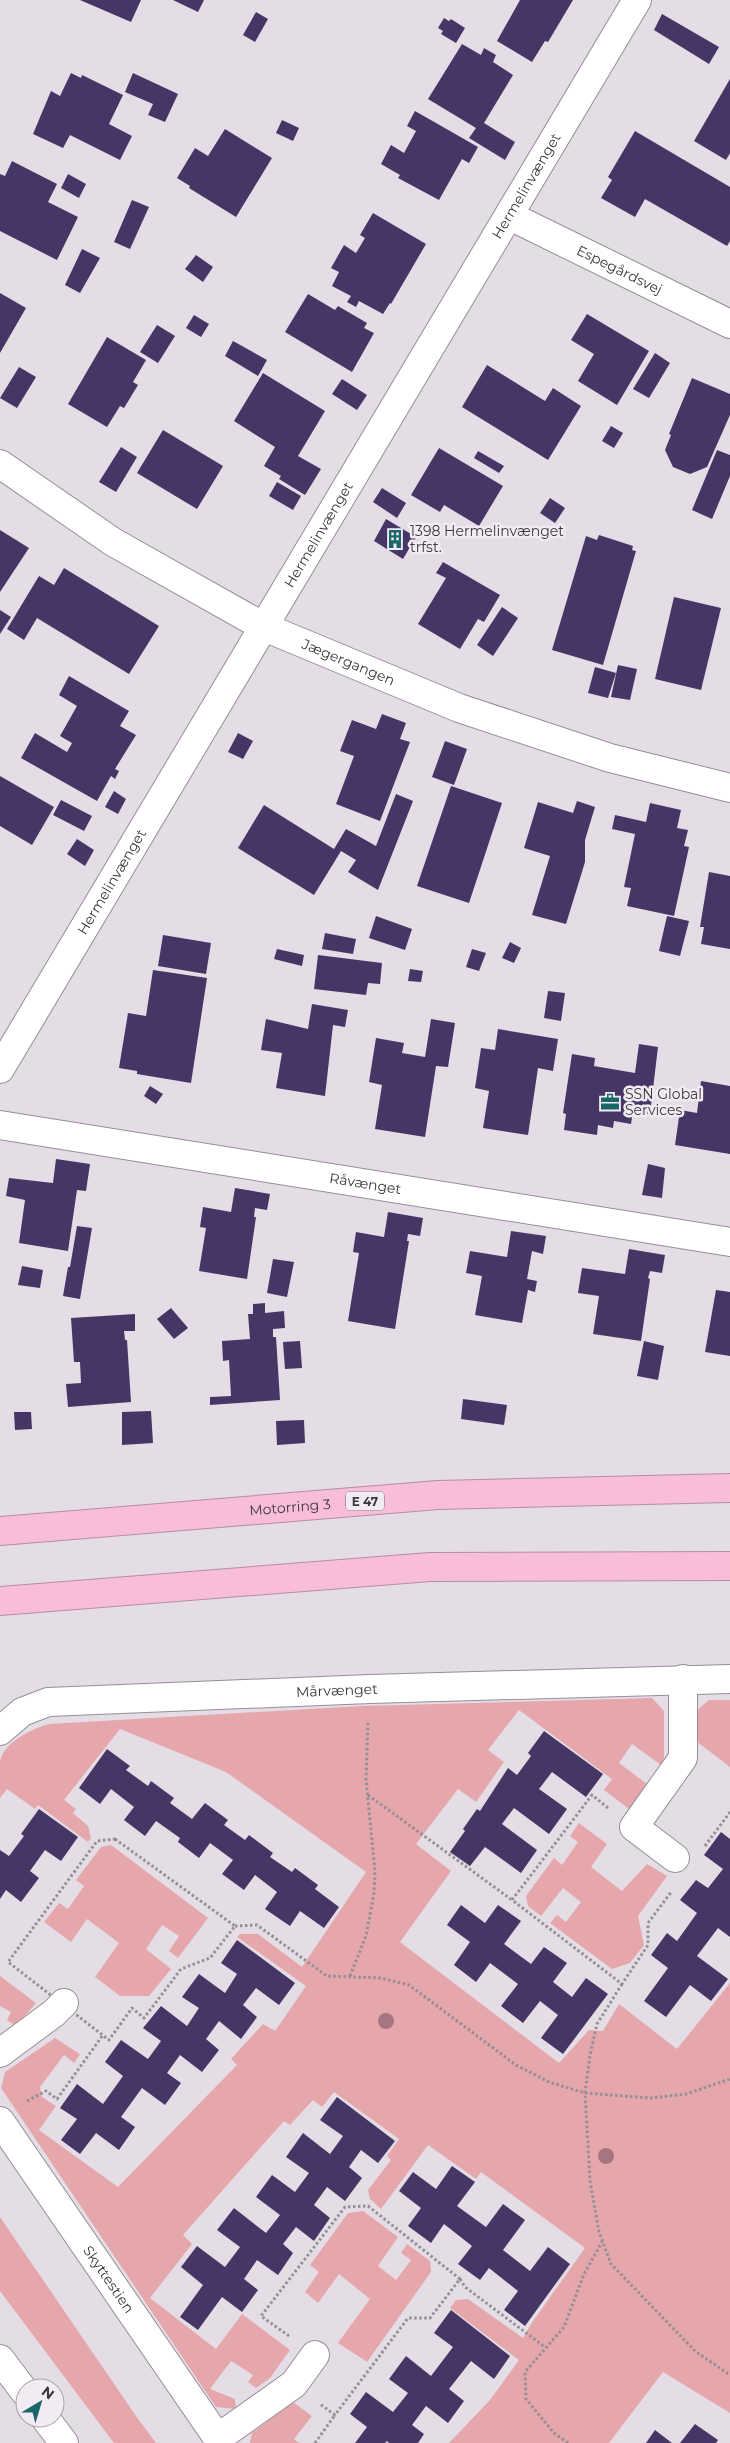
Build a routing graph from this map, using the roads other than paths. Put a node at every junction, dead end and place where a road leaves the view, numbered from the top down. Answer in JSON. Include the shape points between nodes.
{"nodes":[{"id":1,"x":638,"y":0,"type":"edge"},
{"id":2,"x":510,"y":216,"type":"junction"},
{"id":3,"x":730,"y":324,"type":"edge"},
{"id":4,"x":0,"y":464,"type":"edge"},
{"id":5,"x":264,"y":627,"type":"junction"},
{"id":6,"x":730,"y":788,"type":"edge"},
{"id":7,"x":0,"y":1068,"type":"edge"},
{"id":8,"x":0,"y":1125,"type":"edge"},
{"id":9,"x":730,"y":1242,"type":"edge"},
{"id":10,"x":730,"y":1488,"type":"edge"},
{"id":11,"x":0,"y":1531,"type":"edge"},
{"id":12,"x":730,"y":1566,"type":"edge"},
{"id":13,"x":0,"y":1601,"type":"edge"},
{"id":14,"x":683,"y":1679,"type":"junction"},
{"id":15,"x":730,"y":1679,"type":"edge"},
{"id":16,"x":0,"y":1731,"type":"edge"},
{"id":17,"x":676,"y":1871,"type":"road end"},
{"id":18,"x":64,"y":2003,"type":"road end"},
{"id":19,"x":0,"y":2054,"type":"edge"},
{"id":20,"x":0,"y":2121,"type":"edge"},
{"id":21,"x":315,"y":2355,"type":"road end"},
{"id":22,"x":0,"y":2359,"type":"edge"},
{"id":23,"x":15,"y":2379,"type":"edge"},
{"id":24,"x":53,"y":2428,"type":"edge"},
{"id":25,"x":220,"y":2441,"type":"edge"},
{"id":26,"x":64,"y":2443,"type":"edge"}],
"edges":[{"from":1,"to":2,"type":"street","name":"Hermelinvænget"},
{"from":2,"to":3,"type":"street","name":"Espegårdsvej"},
{"from":2,"to":5,"type":"street","name":"Hermelinvænget"},
{"from":4,"to":5,"type":"street","name":"Jægergangen","via":[[113,542]]},
{"from":5,"to":6,"type":"street","name":"Jægergangen","via":[[459,708],[610,758]]},
{"from":5,"to":7,"type":"street","name":"Hermelinvænget"},
{"from":8,"to":9,"type":"street","name":"Råvænget"},
{"from":10,"to":11,"type":"highway","name":"Motorring 3","number":"E 47","via":[[438,1495]]},
{"from":12,"to":13,"type":"highway","via":[[430,1567]]},
{"from":14,"to":15,"type":"street","name":"Mårvænget"},
{"from":14,"to":16,"type":"street","name":"Mårvænget","via":[[48,1702],[22,1712]]},
{"from":14,"to":17,"type":"street","via":[[683,1758],[634,1827]]},
{"from":18,"to":19,"type":"street"},
{"from":20,"to":25,"type":"street","name":"Skyttestien"},
{"from":21,"to":25,"type":"street","name":"Skyttestien","via":[[294,2384]]},
{"from":22,"to":23,"type":"street"},
{"from":24,"to":26,"type":"street"}]}
